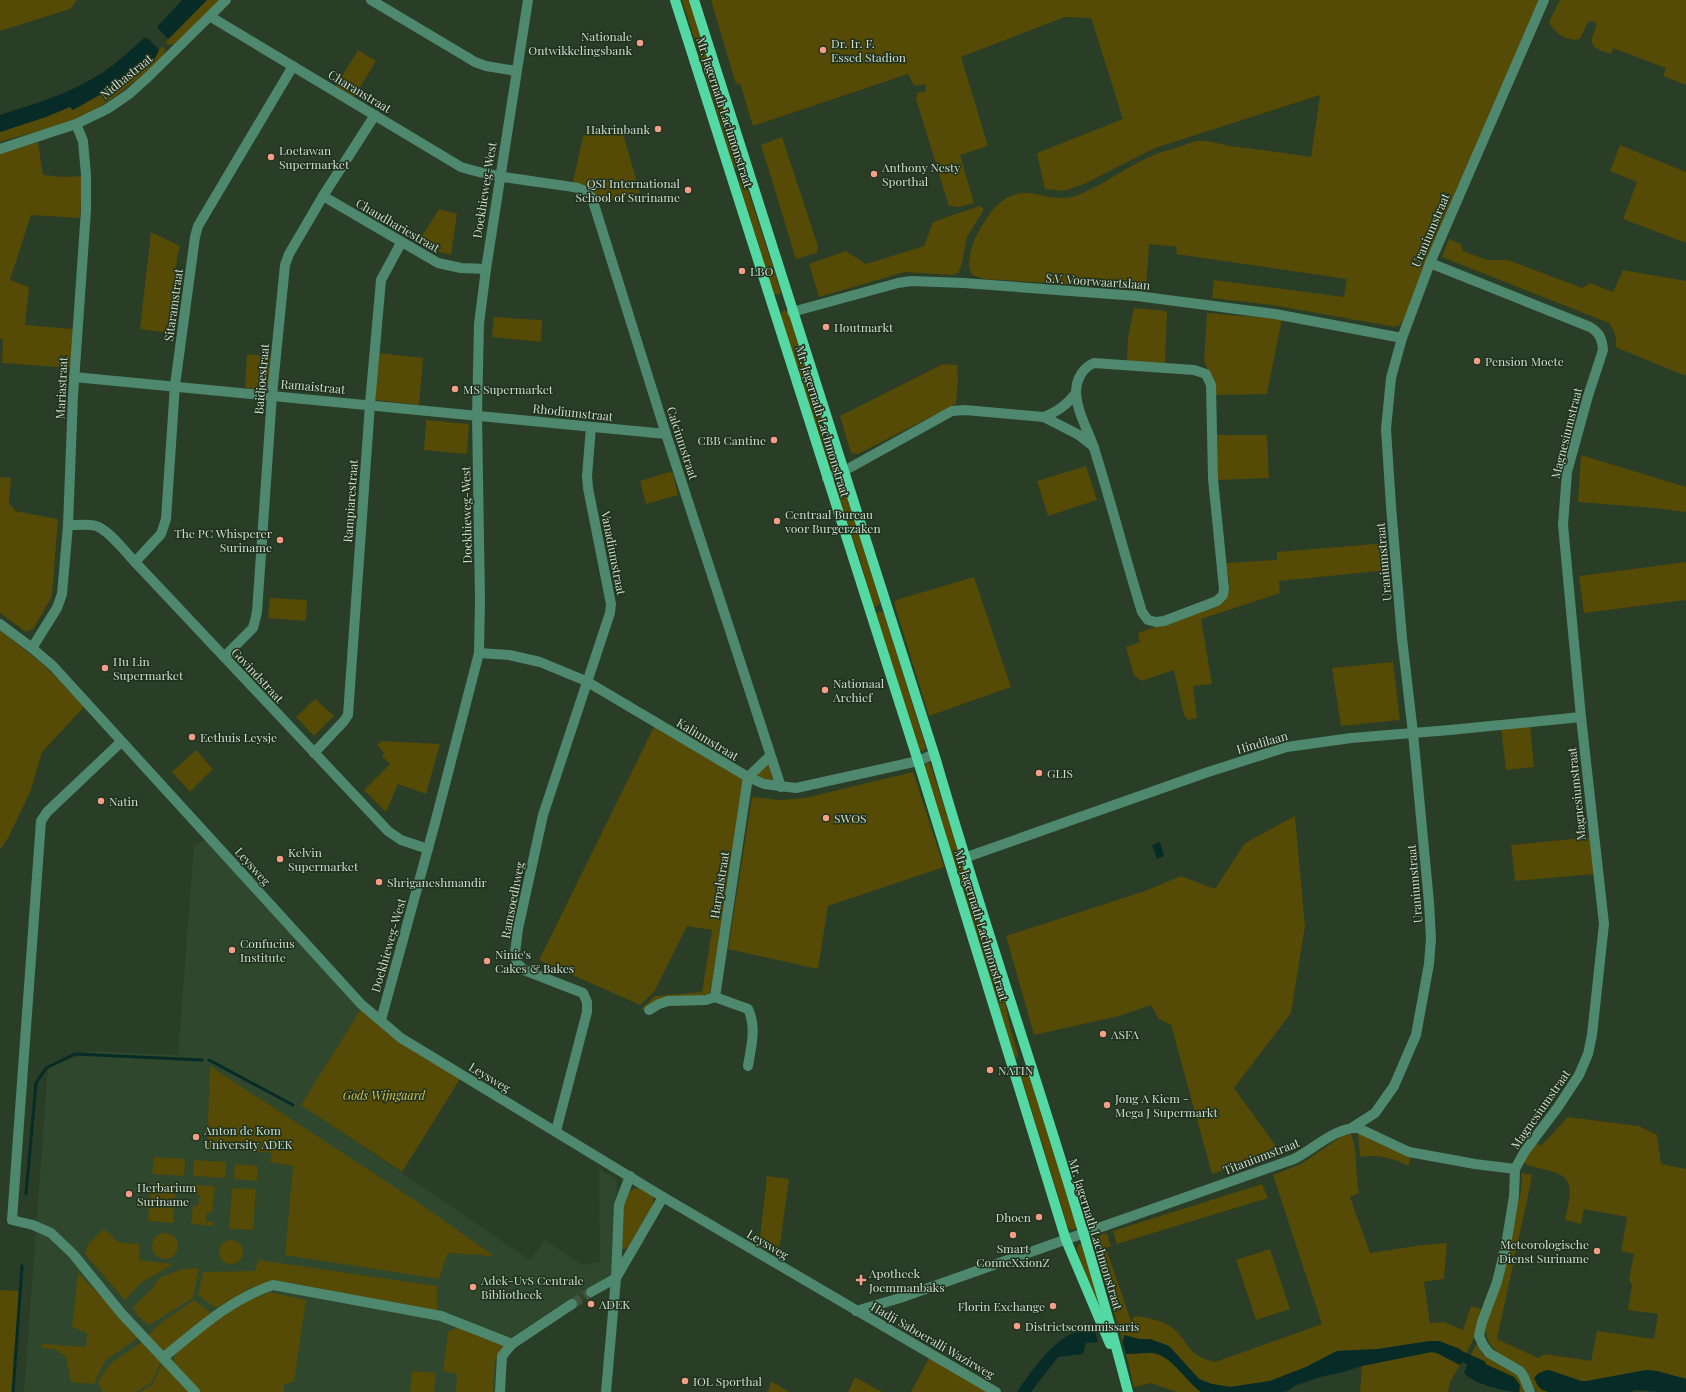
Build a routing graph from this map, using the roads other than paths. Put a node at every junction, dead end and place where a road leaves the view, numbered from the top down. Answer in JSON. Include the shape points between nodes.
{"nodes":[{"id":1,"x":226,"y":0,"type":"edge"},
{"id":2,"x":371,"y":0,"type":"edge"},
{"id":3,"x":528,"y":0,"type":"edge"},
{"id":4,"x":675,"y":0,"type":"edge"},
{"id":5,"x":694,"y":0,"type":"edge"},
{"id":6,"x":1544,"y":0,"type":"edge"},
{"id":7,"x":210,"y":17,"type":"junction"},
{"id":8,"x":293,"y":66,"type":"junction"},
{"id":9,"x":516,"y":71,"type":"junction"},
{"id":10,"x":375,"y":115,"type":"junction"},
{"id":11,"x":76,"y":124,"type":"junction"},
{"id":12,"x":0,"y":149,"type":"edge"},
{"id":13,"x":500,"y":176,"type":"junction"},
{"id":14,"x":750,"y":176,"type":"junction"},
{"id":15,"x":734,"y":181,"type":"junction"},
{"id":16,"x":324,"y":196,"type":"junction"},
{"id":17,"x":401,"y":242,"type":"junction"},
{"id":18,"x":1430,"y":263,"type":"junction"},
{"id":19,"x":486,"y":269,"type":"junction"},
{"id":20,"x":791,"y":307,"type":"junction"},
{"id":21,"x":774,"y":308,"type":"junction"},
{"id":22,"x":1402,"y":338,"type":"junction"},
{"id":23,"x":74,"y":376,"type":"junction"},
{"id":24,"x":175,"y":385,"type":"junction"},
{"id":25,"x":1076,"y":393,"type":"junction"},
{"id":26,"x":272,"y":395,"type":"junction"},
{"id":27,"x":370,"y":404,"type":"junction"},
{"id":28,"x":477,"y":415,"type":"junction"},
{"id":29,"x":1044,"y":417,"type":"junction"},
{"id":30,"x":591,"y":427,"type":"junction"},
{"id":31,"x":666,"y":434,"type":"junction"},
{"id":32,"x":1094,"y":447,"type":"junction"},
{"id":33,"x":844,"y":471,"type":"junction"},
{"id":34,"x":827,"y":478,"type":"junction"},
{"id":35,"x":68,"y":525,"type":"junction"},
{"id":36,"x":135,"y":562,"type":"junction"},
{"id":37,"x":0,"y":624,"type":"edge"},
{"id":38,"x":32,"y":648,"type":"junction"},
{"id":39,"x":479,"y":654,"type":"junction"},
{"id":40,"x":224,"y":658,"type":"junction"},
{"id":41,"x":586,"y":681,"type":"junction"},
{"id":42,"x":1581,"y":717,"type":"junction"},
{"id":43,"x":1413,"y":733,"type":"junction"},
{"id":44,"x":122,"y":742,"type":"junction"},
{"id":45,"x":314,"y":753,"type":"junction"},
{"id":46,"x":934,"y":754,"type":"junction"},
{"id":47,"x":770,"y":756,"type":"junction"},
{"id":48,"x":918,"y":761,"type":"junction"},
{"id":49,"x":748,"y":778,"type":"junction"},
{"id":50,"x":781,"y":787,"type":"junction"},
{"id":51,"x":428,"y":849,"type":"junction"},
{"id":52,"x":964,"y":858,"type":"junction"},
{"id":53,"x":715,"y":997,"type":"junction"},
{"id":54,"x":648,"y":1010,"type":"dead end"},
{"id":55,"x":381,"y":1020,"type":"junction"},
{"id":56,"x":748,"y":1066,"type":"dead end"},
{"id":57,"x":1353,"y":1127,"type":"junction"},
{"id":58,"x":556,"y":1131,"type":"junction"},
{"id":59,"x":1515,"y":1169,"type":"junction"},
{"id":60,"x":630,"y":1176,"type":"junction"},
{"id":61,"x":663,"y":1197,"type":"junction"},
{"id":62,"x":1083,"y":1234,"type":"junction"},
{"id":63,"x":1066,"y":1240,"type":"junction"},
{"id":64,"x":616,"y":1278,"type":"junction"},
{"id":65,"x":591,"y":1292,"type":"tunnel mouth"},
{"id":66,"x":572,"y":1304,"type":"tunnel mouth"},
{"id":67,"x":856,"y":1311,"type":"junction"},
{"id":68,"x":512,"y":1344,"type":"junction"},
{"id":69,"x":164,"y":1357,"type":"junction"},
{"id":70,"x":1127,"y":1389,"type":"edge"},
{"id":71,"x":195,"y":1392,"type":"edge"},
{"id":72,"x":500,"y":1392,"type":"edge"},
{"id":73,"x":606,"y":1392,"type":"edge"},
{"id":74,"x":996,"y":1392,"type":"edge"},
{"id":75,"x":1530,"y":1392,"type":"edge"}],
"edges":[{"from":1,"to":7,"type":"street","name":"Nidhastraat"},
{"from":2,"to":9,"type":"street","via":[[475,62]]},
{"from":3,"to":9,"type":"street","name":"Doekhieweg-West"},
{"from":4,"to":15,"type":"main road","name":"Mr. Jagernath Lachmonstraat"},
{"from":5,"to":14,"type":"main road","name":"Mr. Jagernath Lachmonstraat"},
{"from":6,"to":18,"type":"street","name":"Uraniumstraat"},
{"from":7,"to":8,"type":"street","name":"Charanstraat"},
{"from":7,"to":11,"type":"street","name":"Nidhastraat","via":[[129,94],[107,109]]},
{"from":8,"to":10,"type":"street","name":"Charanstraat"},
{"from":8,"to":24,"type":"street","name":"Sitaramstraat","via":[[198,226]]},
{"from":9,"to":13,"type":"street","name":"Doekhieweg-West"},
{"from":10,"to":13,"type":"street","name":"Charanstraat","via":[[461,167]]},
{"from":10,"to":16,"type":"street","name":"Baidjoestraat"},
{"from":11,"to":12,"type":"street","name":"Nidhastraat"},
{"from":11,"to":23,"type":"street","name":"Mariastraat","via":[[83,141],[86,210]]},
{"from":13,"to":19,"type":"street","name":"Doekhieweg-West"},
{"from":13,"to":31,"type":"street","name":"Calciumstraat","via":[[578,188],[592,198]]},
{"from":14,"to":15,"type":"main road"},
{"from":14,"to":20,"type":"main road","name":"Mr. Jagernath Lachmonstraat"},
{"from":15,"to":21,"type":"main road","name":"Mr. Jagernath Lachmonstraat"},
{"from":16,"to":17,"type":"street","name":"Chaudhariestraat"},
{"from":16,"to":26,"type":"street","name":"Baidjoestraat","via":[[285,265]]},
{"from":17,"to":19,"type":"street","name":"Chaudhariestraat","via":[[438,263],[461,268]]},
{"from":17,"to":27,"type":"street","name":"Rampiarestraat","via":[[382,280]]},
{"from":18,"to":22,"type":"street","name":"Uraniumstraat"},
{"from":18,"to":42,"type":"street","name":"Magnesiumstraat","via":[[1590,327],[1601,338],[1603,350],[1567,472],[1564,507],[1564,541]]},
{"from":19,"to":28,"type":"street","name":"Doekhieweg-West","via":[[479,324]]},
{"from":20,"to":21,"type":"main road"},
{"from":20,"to":22,"type":"street","name":"S.V. Voorwaartslaan","via":[[898,283],[964,283],[1137,296],[1275,314]]},
{"from":20,"to":33,"type":"main road","name":"Mr. Jagernath Lachmonstraat"},
{"from":21,"to":34,"type":"main road","name":"Mr. Jagernath Lachmonstraat"},
{"from":22,"to":43,"type":"street","name":"Uraniumstraat","via":[[1391,378],[1386,429],[1402,638]]},
{"from":23,"to":24,"type":"street","name":"Ramaistraat"},
{"from":23,"to":35,"type":"street","name":"Mariastraat"},
{"from":24,"to":26,"type":"street","name":"Ramaistraat"},
{"from":24,"to":36,"type":"street","name":"Sitaramstraat","via":[[164,526],[161,534]]},
{"from":25,"to":29,"type":"street","via":[[1061,409]]},
{"from":25,"to":32,"type":"street"},
{"from":25,"to":32,"type":"street","via":[[1083,370],[1094,363],[1185,368],[1201,371],[1208,378],[1211,385],[1213,479],[1224,589],[1223,595],[1217,601],[1164,620],[1148,620],[1142,612]]},
{"from":26,"to":27,"type":"street","name":"Ramaistraat"},
{"from":26,"to":40,"type":"street","name":"Baidjoestraat","via":[[257,612],[253,628]]},
{"from":27,"to":28,"type":"street","name":"Ramaistraat"},
{"from":27,"to":45,"type":"street","name":"Rampiarestraat","via":[[348,715]]},
{"from":28,"to":30,"type":"street","name":"Rhodiumstraat"},
{"from":28,"to":39,"type":"street","name":"Doekhieweg-West"},
{"from":29,"to":32,"type":"street","via":[[1079,435]]},
{"from":29,"to":33,"type":"street","via":[[952,411]]},
{"from":30,"to":31,"type":"street","name":"Rhodiumstraat"},
{"from":30,"to":41,"type":"street","name":"Vanadiumstraat","via":[[588,488],[610,613]]},
{"from":31,"to":47,"type":"street","name":"Calciumstraat"},
{"from":33,"to":34,"type":"street"},
{"from":33,"to":46,"type":"main road","name":"Mr. Jagernath Lachmonstraat"},
{"from":34,"to":48,"type":"main road","name":"Mr. Jagernath Lachmonstraat"},
{"from":35,"to":36,"type":"street","name":"Govindstraat","via":[[97,527]]},
{"from":35,"to":38,"type":"street","name":"Mariastraat","via":[[62,594],[57,608]]},
{"from":36,"to":40,"type":"street","name":"Govindstraat"},
{"from":37,"to":38,"type":"street","name":"Leysweg"},
{"from":38,"to":44,"type":"street","name":"Leysweg","via":[[53,666]]},
{"from":39,"to":41,"type":"street","name":"Kaliumstraat","via":[[509,655],[540,662]]},
{"from":39,"to":51,"type":"street","name":"Doekhieweg-West"},
{"from":40,"to":45,"type":"street","name":"Govindstraat"},
{"from":41,"to":49,"type":"street","name":"Kaliumstraat"},
{"from":41,"to":58,"type":"street","name":"Ramsoedhweg","via":[[543,814],[515,953],[517,963],[524,970],[583,993],[587,1002],[587,1012]]},
{"from":42,"to":43,"type":"street","name":"Hindilaan"},
{"from":42,"to":59,"type":"street","name":"Magnesiumstraat","via":[[1604,924],[1592,1035],[1588,1054],[1579,1075]]},
{"from":43,"to":52,"type":"street","name":"Hindilaan","via":[[1344,738],[1287,747],[1208,772]]},
{"from":43,"to":57,"type":"street","name":"Uraniumstraat","via":[[1431,932],[1428,964],[1416,1035],[1394,1086],[1375,1113]]},
{"from":44,"to":55,"type":"street","name":"Leysweg","via":[[360,1004]]},
{"from":44,"to":69,"type":"street","via":[[47,812],[41,821],[12,1220],[51,1233],[73,1254],[122,1314]]},
{"from":45,"to":51,"type":"street","name":"Govindstraat","via":[[388,831],[401,840]]},
{"from":46,"to":48,"type":"street","name":"Kaliumstraat"},
{"from":46,"to":52,"type":"main road","name":"Mr. Jagernath Lachmonstraat"},
{"from":47,"to":49,"type":"street"},
{"from":47,"to":50,"type":"street","name":"Calciumstraat"},
{"from":48,"to":50,"type":"street","name":"Kaliumstraat","via":[[796,788]]},
{"from":48,"to":63,"type":"main road","name":"Mr. Jagernath Lachmonstraat"},
{"from":49,"to":50,"type":"street","name":"Kaliumstraat"},
{"from":49,"to":53,"type":"street","name":"Harpalstraat"},
{"from":51,"to":55,"type":"street","name":"Doekhieweg-West"},
{"from":52,"to":62,"type":"main road","name":"Mr. Jagernath Lachmonstraat"},
{"from":53,"to":54,"type":"street","via":[[706,1000],[668,1001]]},
{"from":53,"to":56,"type":"street","via":[[748,1009],[753,1018]]},
{"from":55,"to":58,"type":"street","name":"Leysweg","via":[[401,1038]]},
{"from":57,"to":59,"type":"street","via":[[1409,1152]]},
{"from":57,"to":62,"type":"street","name":"Titaniumstraat","via":[[1333,1135],[1294,1159]]},
{"from":58,"to":60,"type":"street","name":"Leysweg"},
{"from":59,"to":75,"type":"street","name":"Magnesiumstraat","via":[[1515,1188],[1507,1241],[1479,1336],[1489,1353],[1520,1371]]},
{"from":60,"to":61,"type":"street","name":"Leysweg"},
{"from":60,"to":64,"type":"street","via":[[619,1205]]},
{"from":61,"to":64,"type":"street"},
{"from":61,"to":67,"type":"street","name":"Leysweg"},
{"from":62,"to":63,"type":"street"},
{"from":62,"to":70,"type":"main road","name":"Mr. Jagernath Lachmonstraat"},
{"from":63,"to":67,"type":"street"},
{"from":63,"to":70,"type":"main road","name":"Mr. Jagernath Lachmonstraat"},
{"from":64,"to":65,"type":"street"},
{"from":64,"to":73,"type":"street"},
{"from":66,"to":68,"type":"street"},
{"from":67,"to":74,"type":"street","name":"Hadji Saboeralli Wazirweg"},
{"from":68,"to":69,"type":"street","via":[[441,1316],[273,1285],[228,1306]]},
{"from":68,"to":72,"type":"street","via":[[502,1356]]},
{"from":69,"to":71,"type":"street"}]}
